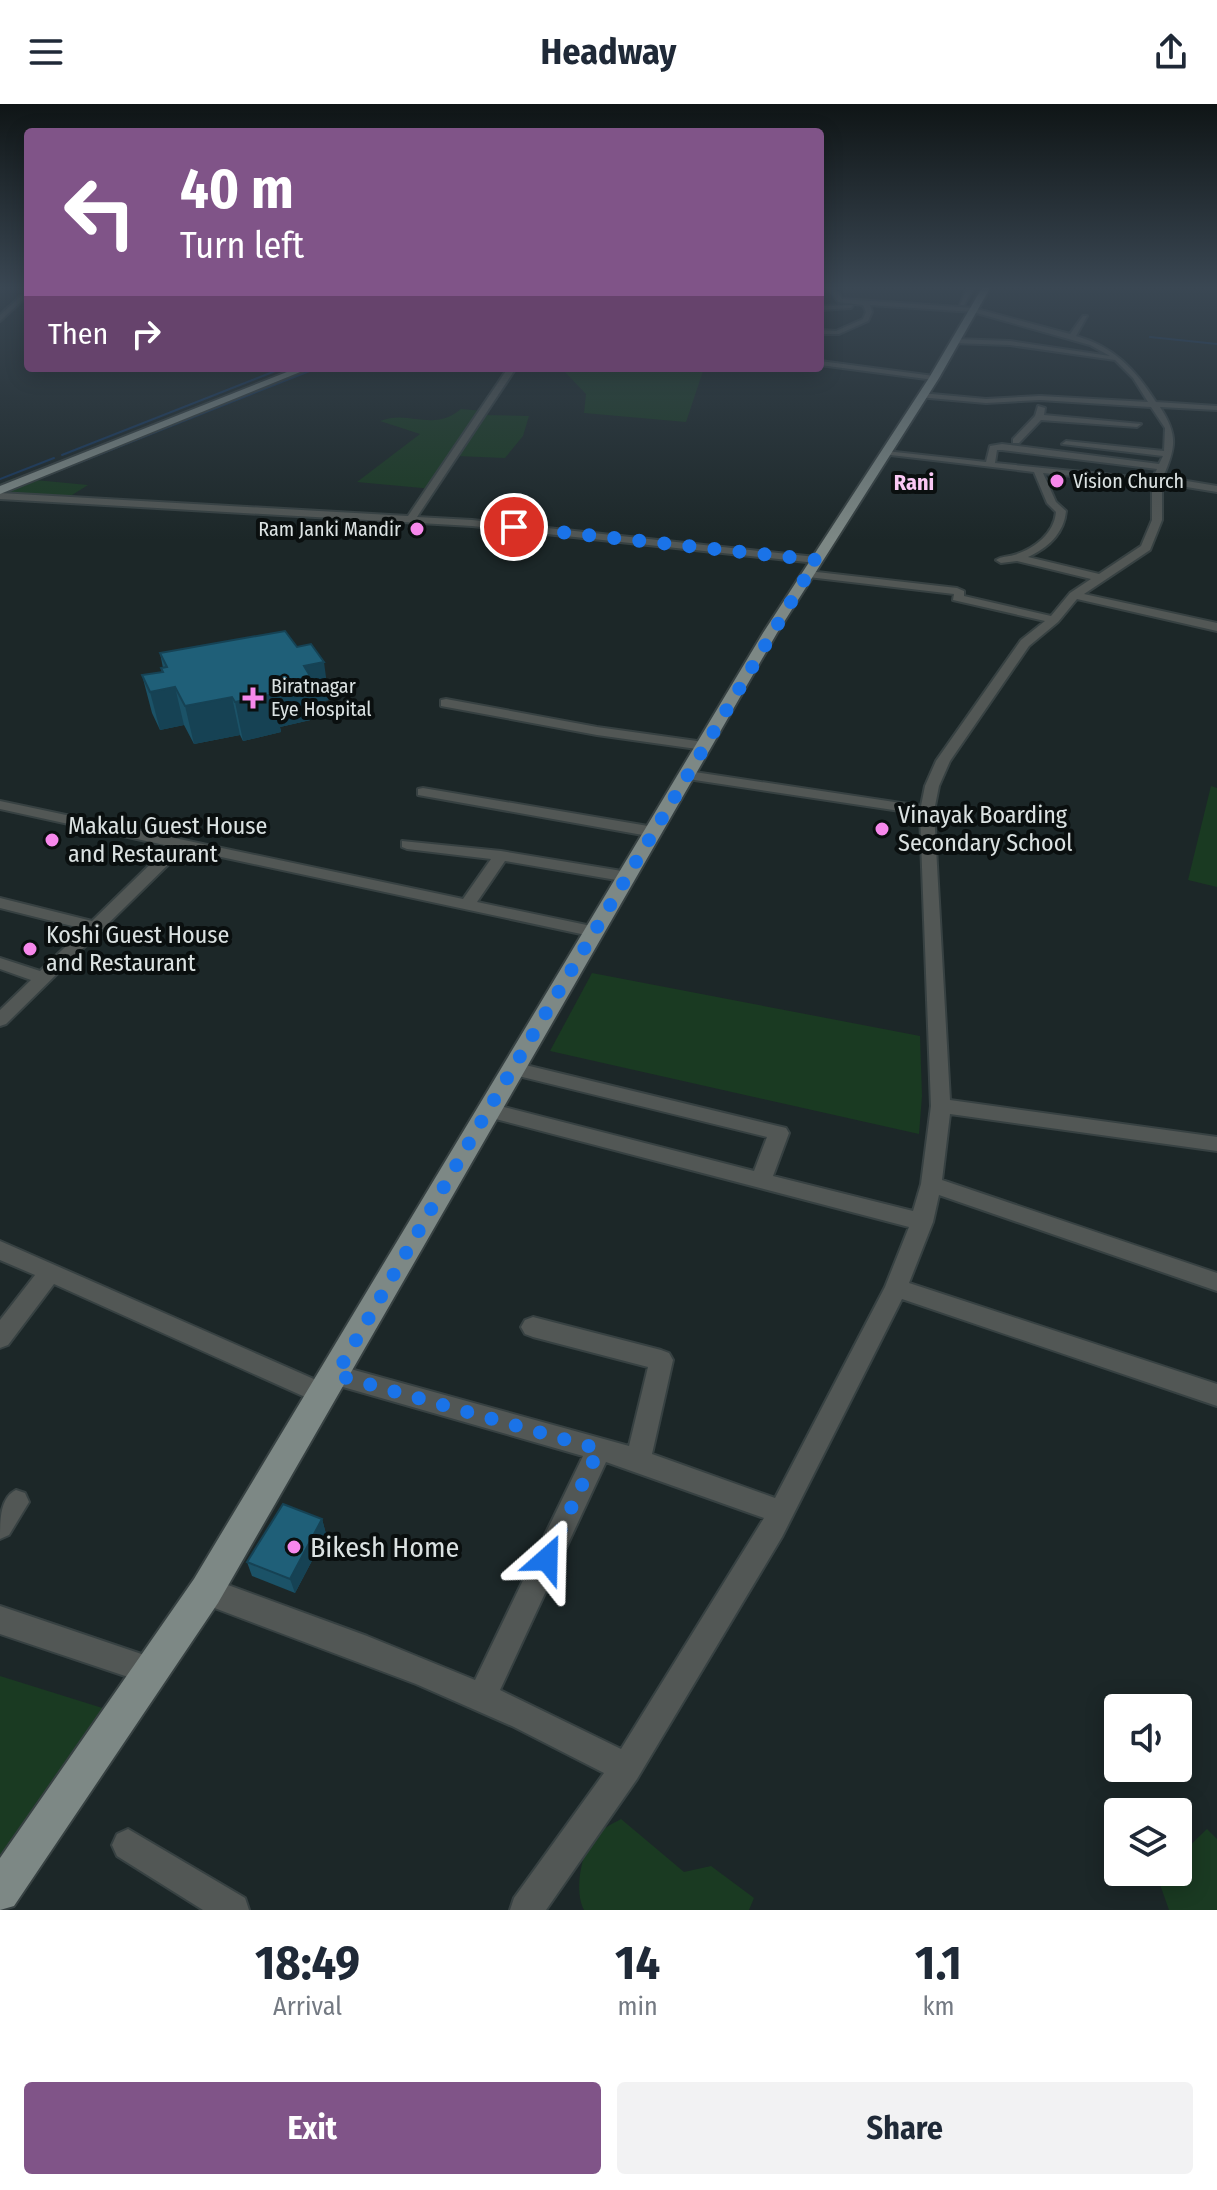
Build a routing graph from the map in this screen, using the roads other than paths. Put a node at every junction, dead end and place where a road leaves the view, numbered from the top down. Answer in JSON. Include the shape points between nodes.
{"nodes":[{"id":1,"x":282,"y":372,"type":"edge"},
{"id":2,"x":294,"y":372,"type":"edge"},
{"id":3,"x":509,"y":372,"type":"edge"},
{"id":4,"x":862,"y":372,"type":"edge"},
{"id":5,"x":937,"y":372,"type":"edge"},
{"id":6,"x":1129,"y":372,"type":"edge"},
{"id":7,"x":928,"y":387,"type":"junction"},
{"id":8,"x":1040,"y":398,"type":"junction"},
{"id":9,"x":1096,"y":401,"type":"junction"},
{"id":10,"x":1154,"y":404,"type":"junction"},
{"id":11,"x":1217,"y":408,"type":"edge"},
{"id":12,"x":1039,"y":417,"type":"junction"},
{"id":13,"x":1101,"y":421,"type":"junction"},
{"id":14,"x":1137,"y":424,"type":"dead end"},
{"id":15,"x":128,"y":436,"type":"junction"},
{"id":16,"x":1016,"y":441,"type":"junction"},
{"id":17,"x":1002,"y":447,"type":"junction"},
{"id":18,"x":886,"y":454,"type":"junction"},
{"id":19,"x":1168,"y":454,"type":"junction"},
{"id":20,"x":990,"y":466,"type":"junction"},
{"id":21,"x":1037,"y":469,"type":"junction"},
{"id":22,"x":1158,"y":476,"type":"junction"},
{"id":23,"x":0,"y":484,"type":"edge"},
{"id":24,"x":1217,"y":489,"type":"edge"},
{"id":25,"x":0,"y":493,"type":"edge"},
{"id":26,"x":410,"y":520,"type":"junction"},
{"id":27,"x":1019,"y":558,"type":"junction"},
{"id":28,"x":1001,"y":560,"type":"dead end"},
{"id":29,"x":812,"y":567,"type":"junction"},
{"id":30,"x":1101,"y":578,"type":"junction"},
{"id":31,"x":1074,"y":595,"type":"junction"},
{"id":32,"x":1054,"y":620,"type":"junction"},
{"id":33,"x":1217,"y":627,"type":"edge"},
{"id":34,"x":446,"y":703,"type":"dead end"},
{"id":35,"x":704,"y":746,"type":"junction"},
{"id":36,"x":688,"y":775,"type":"junction"},
{"id":37,"x":423,"y":792,"type":"dead end"},
{"id":38,"x":0,"y":805,"type":"edge"},
{"id":39,"x":927,"y":811,"type":"junction"},
{"id":40,"x":654,"y":832,"type":"junction"},
{"id":41,"x":180,"y":844,"type":"junction"},
{"id":42,"x":407,"y":844,"type":"dead end"},
{"id":43,"x":501,"y":856,"type":"junction"},
{"id":44,"x":628,"y":877,"type":"junction"},
{"id":45,"x":0,"y":903,"type":"edge"},
{"id":46,"x":467,"y":905,"type":"junction"},
{"id":47,"x":93,"y":926,"type":"junction"},
{"id":48,"x":595,"y":932,"type":"junction"},
{"id":49,"x":0,"y":963,"type":"edge"},
{"id":50,"x":42,"y":978,"type":"junction"},
{"id":51,"x":0,"y":1020,"type":"edge"},
{"id":52,"x":513,"y":1068,"type":"junction"},
{"id":53,"x":941,"y":1106,"type":"junction"},
{"id":54,"x":488,"y":1110,"type":"junction"},
{"id":55,"x":1217,"y":1144,"type":"edge"},
{"id":56,"x":761,"y":1181,"type":"junction"},
{"id":57,"x":931,"y":1184,"type":"junction"},
{"id":58,"x":922,"y":1222,"type":"junction"},
{"id":59,"x":0,"y":1250,"type":"edge"},
{"id":60,"x":50,"y":1272,"type":"junction"},
{"id":61,"x":1217,"y":1282,"type":"edge"},
{"id":62,"x":896,"y":1288,"type":"junction"},
{"id":63,"x":533,"y":1327,"type":"dead end"},
{"id":64,"x":0,"y":1338,"type":"edge"},
{"id":65,"x":329,"y":1384,"type":"junction"},
{"id":66,"x":1217,"y":1395,"type":"edge"},
{"id":67,"x":599,"y":1449,"type":"junction"},
{"id":68,"x":638,"y":1460,"type":"junction"},
{"id":69,"x":16,"y":1502,"type":"dead end"},
{"id":70,"x":781,"y":1512,"type":"junction"},
{"id":71,"x":0,"y":1526,"type":"edge"},
{"id":72,"x":206,"y":1591,"type":"junction"},
{"id":73,"x":0,"y":1620,"type":"edge"},
{"id":74,"x":152,"y":1671,"type":"junction"},
{"id":75,"x":482,"y":1697,"type":"junction"},
{"id":76,"x":626,"y":1768,"type":"junction"},
{"id":77,"x":128,"y":1845,"type":"dead end"},
{"id":78,"x":0,"y":1892,"type":"edge"},
{"id":79,"x":233,"y":1910,"type":"edge"},
{"id":80,"x":526,"y":1910,"type":"edge"}],
"edges":[{"from":1,"to":15,"type":"main road"},
{"from":2,"to":15,"type":"main road"},
{"from":3,"to":26,"type":"street"},
{"from":4,"to":7,"type":"street"},
{"from":5,"to":7,"type":"main road"},
{"from":6,"to":10,"type":"street"},
{"from":7,"to":8,"type":"street","via":[[986,406]]},
{"from":7,"to":18,"type":"main road"},
{"from":8,"to":9,"type":"street"},
{"from":8,"to":12,"type":"street"},
{"from":9,"to":10,"type":"street"},
{"from":9,"to":13,"type":"street"},
{"from":10,"to":11,"type":"street"},
{"from":10,"to":19,"type":"street","via":[[1169,428]]},
{"from":12,"to":13,"type":"street"},
{"from":12,"to":16,"type":"street"},
{"from":13,"to":14,"type":"street"},
{"from":15,"to":23,"type":"main road"},
{"from":15,"to":25,"type":"main road"},
{"from":16,"to":17,"type":"street","via":[[1003,440]]},
{"from":16,"to":19,"type":"street"},
{"from":17,"to":20,"type":"street","via":[[993,448]]},
{"from":17,"to":22,"type":"street"},
{"from":18,"to":20,"type":"street"},
{"from":18,"to":29,"type":"main road"},
{"from":19,"to":22,"type":"street"},
{"from":20,"to":21,"type":"street"},
{"from":21,"to":22,"type":"street"},
{"from":21,"to":27,"type":"street","via":[[1062,520],[1049,539]]},
{"from":22,"to":24,"type":"street"},
{"from":22,"to":30,"type":"street","via":[[1157,520],[1146,548]]},
{"from":25,"to":26,"type":"street"},
{"from":26,"to":29,"type":"street","via":[[472,523]]},
{"from":27,"to":28,"type":"street"},
{"from":27,"to":30,"type":"street"},
{"from":29,"to":32,"type":"street","via":[[953,590],[960,592],[957,598]]},
{"from":29,"to":35,"type":"main road"},
{"from":30,"to":31,"type":"street"},
{"from":31,"to":32,"type":"street"},
{"from":31,"to":33,"type":"street"},
{"from":32,"to":39,"type":"street","via":[[1025,643],[969,720],[943,761]]},
{"from":34,"to":35,"type":"street"},
{"from":35,"to":36,"type":"main road"},
{"from":36,"to":39,"type":"street"},
{"from":36,"to":40,"type":"main road"},
{"from":37,"to":40,"type":"street"},
{"from":38,"to":41,"type":"street"},
{"from":39,"to":53,"type":"street"},
{"from":40,"to":44,"type":"main road"},
{"from":41,"to":46,"type":"street"},
{"from":41,"to":47,"type":"street"},
{"from":42,"to":43,"type":"street"},
{"from":43,"to":44,"type":"street"},
{"from":43,"to":46,"type":"street"},
{"from":44,"to":48,"type":"main road"},
{"from":45,"to":47,"type":"street"},
{"from":46,"to":48,"type":"street"},
{"from":47,"to":50,"type":"street"},
{"from":48,"to":52,"type":"main road"},
{"from":49,"to":50,"type":"street"},
{"from":50,"to":51,"type":"street"},
{"from":52,"to":54,"type":"main road"},
{"from":52,"to":56,"type":"street","via":[[779,1133]]},
{"from":53,"to":55,"type":"street"},
{"from":53,"to":57,"type":"street"},
{"from":54,"to":56,"type":"street"},
{"from":54,"to":65,"type":"main road"},
{"from":56,"to":58,"type":"street"},
{"from":57,"to":58,"type":"street"},
{"from":57,"to":61,"type":"street"},
{"from":58,"to":62,"type":"street"},
{"from":59,"to":60,"type":"street"},
{"from":60,"to":64,"type":"street"},
{"from":60,"to":65,"type":"street"},
{"from":62,"to":66,"type":"street"},
{"from":62,"to":70,"type":"street"},
{"from":63,"to":68,"type":"street","via":[[661,1360]]},
{"from":65,"to":67,"type":"street"},
{"from":65,"to":72,"type":"main road"},
{"from":67,"to":68,"type":"street"},
{"from":67,"to":75,"type":"street"},
{"from":68,"to":70,"type":"street"},
{"from":69,"to":71,"type":"street"},
{"from":70,"to":76,"type":"street"},
{"from":72,"to":74,"type":"main road"},
{"from":72,"to":75,"type":"street","via":[[370,1649]]},
{"from":73,"to":74,"type":"street"},
{"from":74,"to":78,"type":"main road"},
{"from":75,"to":76,"type":"street","via":[[550,1726]]},
{"from":76,"to":80,"type":"street"},
{"from":77,"to":79,"type":"street"}]}
